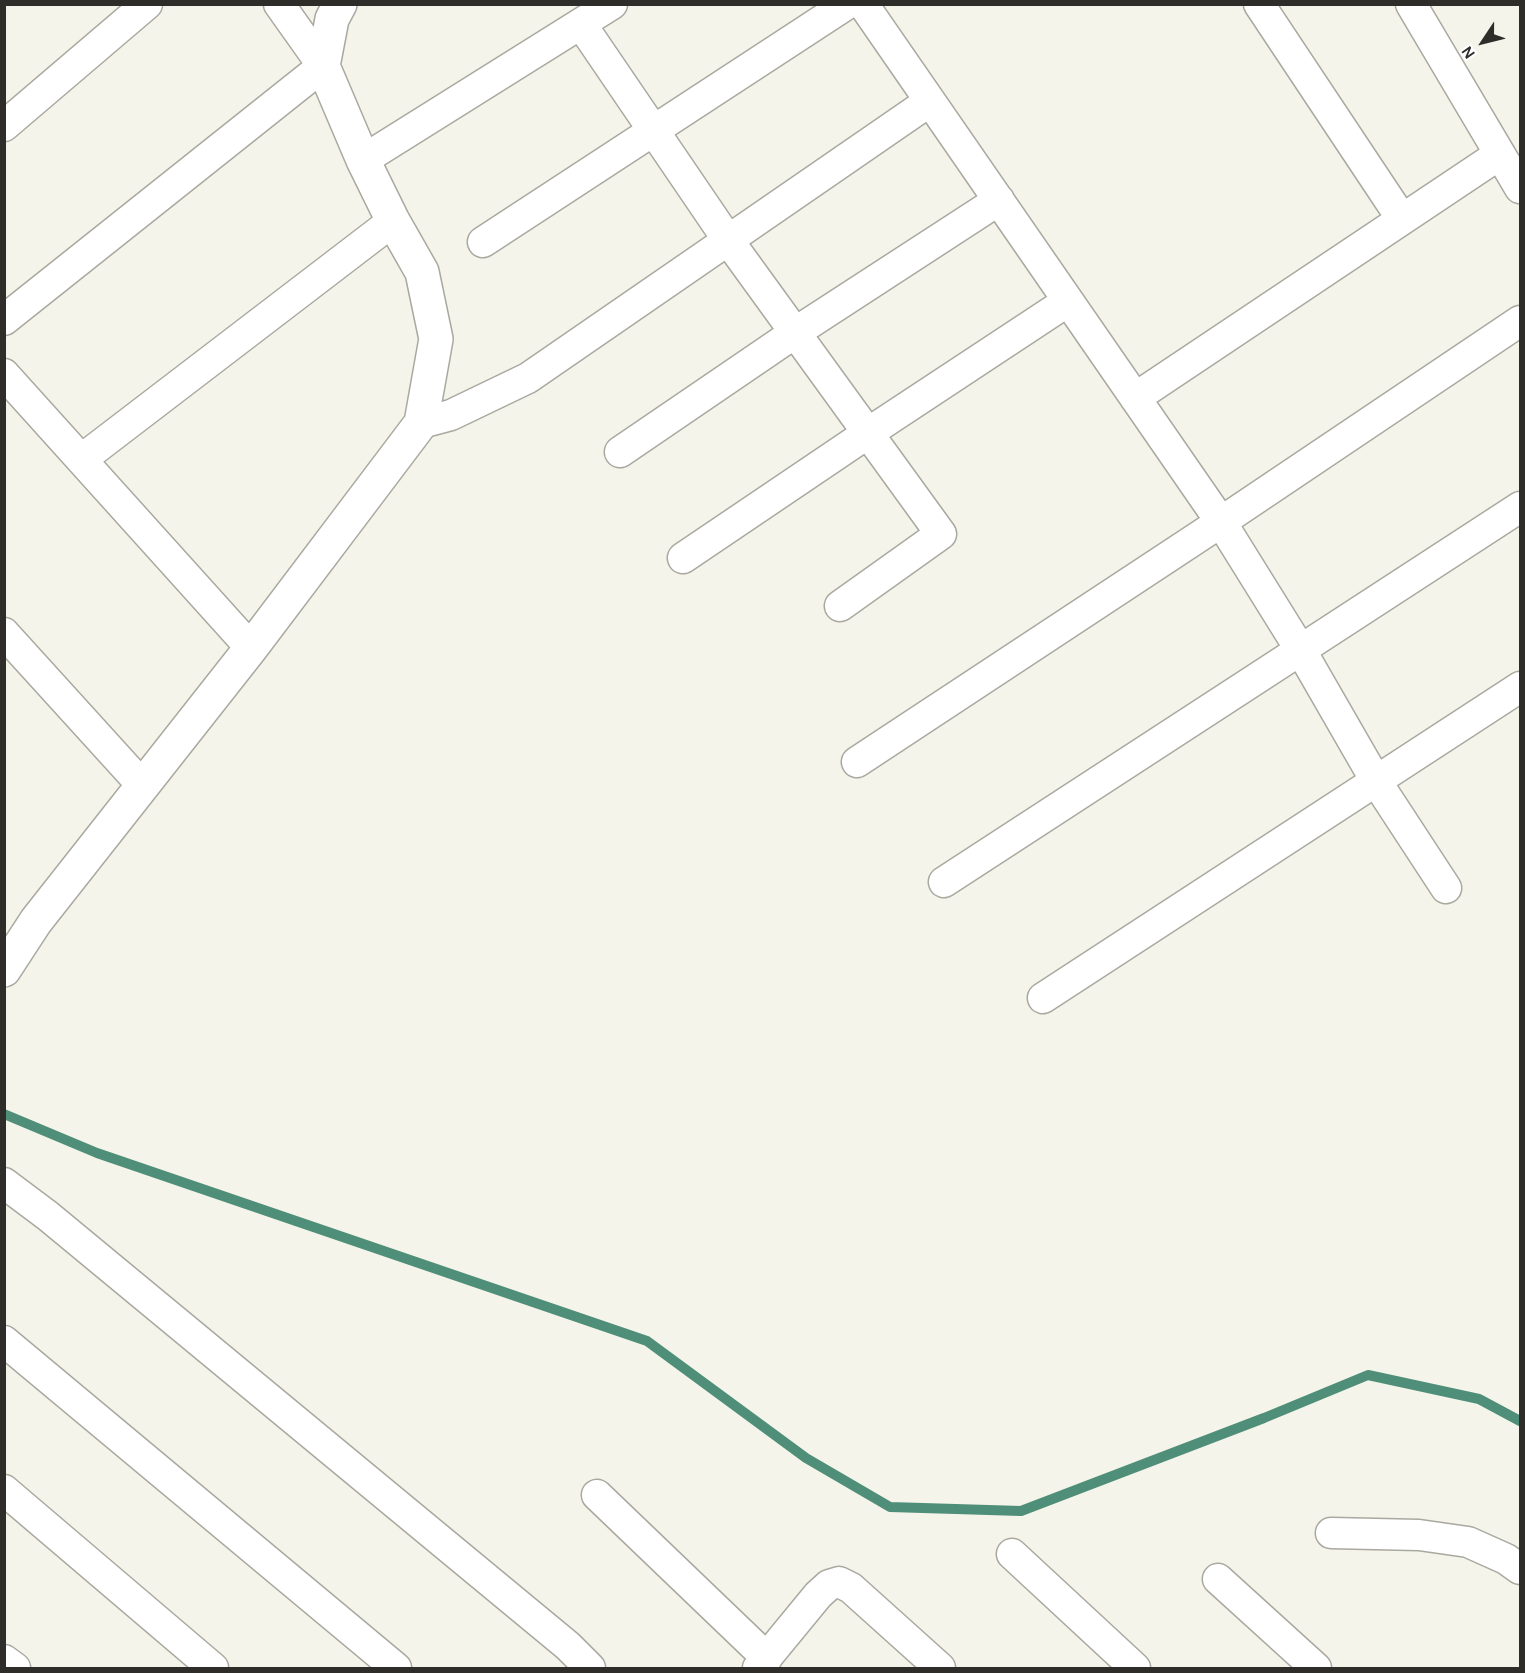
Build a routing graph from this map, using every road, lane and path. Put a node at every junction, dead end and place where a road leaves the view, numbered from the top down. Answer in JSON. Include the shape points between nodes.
{"nodes":[{"id":1,"x":147,"y":4,"type":"edge"},
{"id":2,"x":279,"y":4,"type":"edge"},
{"id":3,"x":340,"y":4,"type":"edge"},
{"id":4,"x":612,"y":4,"type":"edge"},
{"id":5,"x":848,"y":4,"type":"edge"},
{"id":6,"x":863,"y":4,"type":"edge"},
{"id":7,"x":1259,"y":4,"type":"edge"},
{"id":8,"x":1412,"y":4,"type":"edge"},
{"id":9,"x":581,"y":24,"type":"junction"},
{"id":10,"x":323,"y":66,"type":"junction"},
{"id":11,"x":930,"y":101,"type":"junction"},
{"id":12,"x":4,"y":126,"type":"edge"},
{"id":13,"x":653,"y":131,"type":"junction"},
{"id":14,"x":1500,"y":154,"type":"junction"},
{"id":15,"x":363,"y":160,"type":"junction"},
{"id":16,"x":1521,"y":188,"type":"edge"},
{"id":17,"x":999,"y":200,"type":"junction"},
{"id":18,"x":1402,"y":219,"type":"junction"},
{"id":19,"x":393,"y":221,"type":"junction"},
{"id":20,"x":728,"y":240,"type":"junction"},
{"id":21,"x":483,"y":243,"type":"dead end"},
{"id":22,"x":1068,"y":301,"type":"junction"},
{"id":23,"x":4,"y":320,"type":"edge"},
{"id":24,"x":1521,"y":321,"type":"edge"},
{"id":25,"x":796,"y":333,"type":"junction"},
{"id":26,"x":4,"y":374,"type":"edge"},
{"id":27,"x":1135,"y":398,"type":"junction"},
{"id":28,"x":421,"y":423,"type":"junction"},
{"id":29,"x":868,"y":433,"type":"junction"},
{"id":30,"x":620,"y":452,"type":"dead end"},
{"id":31,"x":82,"y":459,"type":"junction"},
{"id":32,"x":1521,"y":507,"type":"edge"},
{"id":33,"x":1221,"y":522,"type":"junction"},
{"id":34,"x":683,"y":558,"type":"dead end"},
{"id":35,"x":840,"y":606,"type":"dead end"},
{"id":36,"x":4,"y":633,"type":"edge"},
{"id":37,"x":251,"y":648,"type":"junction"},
{"id":38,"x":1300,"y":649,"type":"junction"},
{"id":39,"x":1521,"y":687,"type":"edge"},
{"id":40,"x":857,"y":762,"type":"dead end"},
{"id":41,"x":1376,"y":781,"type":"junction"},
{"id":42,"x":141,"y":785,"type":"junction"},
{"id":43,"x":944,"y":882,"type":"dead end"},
{"id":44,"x":1446,"y":888,"type":"dead end"},
{"id":45,"x":4,"y":970,"type":"edge"},
{"id":46,"x":1042,"y":998,"type":"dead end"},
{"id":47,"x":4,"y":1183,"type":"edge"},
{"id":48,"x":4,"y":1341,"type":"edge"},
{"id":49,"x":4,"y":1490,"type":"edge"},
{"id":50,"x":597,"y":1495,"type":"dead end"},
{"id":51,"x":1331,"y":1533,"type":"dead end"},
{"id":52,"x":1012,"y":1554,"type":"dead end"},
{"id":53,"x":1521,"y":1569,"type":"edge"},
{"id":54,"x":1218,"y":1579,"type":"dead end"},
{"id":55,"x":562,"y":1657,"type":"edge"},
{"id":56,"x":4,"y":1660,"type":"edge"},
{"id":57,"x":762,"y":1663,"type":"edge"},
{"id":58,"x":15,"y":1668,"type":"edge"},
{"id":59,"x":213,"y":1668,"type":"edge"},
{"id":60,"x":396,"y":1668,"type":"edge"},
{"id":61,"x":590,"y":1668,"type":"edge"},
{"id":62,"x":940,"y":1668,"type":"edge"},
{"id":63,"x":1135,"y":1668,"type":"edge"},
{"id":64,"x":1316,"y":1668,"type":"edge"}],
"edges":[{"from":1,"to":12,"type":"street"},
{"from":2,"to":10,"type":"street"},
{"from":3,"to":10,"type":"street","via":[[332,19]]},
{"from":4,"to":9,"type":"street"},
{"from":5,"to":13,"type":"street"},
{"from":6,"to":11,"type":"street"},
{"from":7,"to":18,"type":"street"},
{"from":8,"to":14,"type":"street"},
{"from":9,"to":13,"type":"street"},
{"from":9,"to":15,"type":"street"},
{"from":10,"to":15,"type":"street"},
{"from":10,"to":23,"type":"street"},
{"from":11,"to":17,"type":"street"},
{"from":11,"to":20,"type":"street"},
{"from":13,"to":20,"type":"street"},
{"from":13,"to":21,"type":"street"},
{"from":14,"to":16,"type":"street"},
{"from":14,"to":18,"type":"street"},
{"from":15,"to":19,"type":"street"},
{"from":17,"to":22,"type":"street"},
{"from":17,"to":25,"type":"street"},
{"from":18,"to":27,"type":"street"},
{"from":19,"to":28,"type":"street","via":[[422,272],[436,339]]},
{"from":19,"to":31,"type":"street"},
{"from":20,"to":25,"type":"street"},
{"from":20,"to":28,"type":"street","via":[[528,378],[451,415]]},
{"from":22,"to":27,"type":"street"},
{"from":22,"to":29,"type":"street"},
{"from":24,"to":33,"type":"street"},
{"from":25,"to":29,"type":"street"},
{"from":25,"to":30,"type":"street"},
{"from":26,"to":31,"type":"street"},
{"from":27,"to":33,"type":"street"},
{"from":28,"to":37,"type":"street"},
{"from":29,"to":34,"type":"street"},
{"from":29,"to":35,"type":"street","via":[[940,534]]},
{"from":31,"to":37,"type":"street"},
{"from":32,"to":38,"type":"street"},
{"from":33,"to":38,"type":"street"},
{"from":33,"to":40,"type":"street"},
{"from":36,"to":42,"type":"street"},
{"from":37,"to":42,"type":"street"},
{"from":38,"to":41,"type":"street"},
{"from":38,"to":43,"type":"street"},
{"from":39,"to":41,"type":"street"},
{"from":41,"to":44,"type":"street"},
{"from":41,"to":46,"type":"street"},
{"from":42,"to":45,"type":"street","via":[[36,921]]},
{"from":47,"to":55,"type":"street","via":[[48,1216]]},
{"from":48,"to":60,"type":"street"},
{"from":49,"to":59,"type":"street"},
{"from":50,"to":57,"type":"street"},
{"from":51,"to":53,"type":"street","via":[[1419,1535],[1468,1542]]},
{"from":52,"to":63,"type":"street"},
{"from":54,"to":64,"type":"street"},
{"from":55,"to":61,"type":"street"},
{"from":56,"to":58,"type":"street"},
{"from":57,"to":62,"type":"street","via":[[818,1595],[839,1582]]}]}
